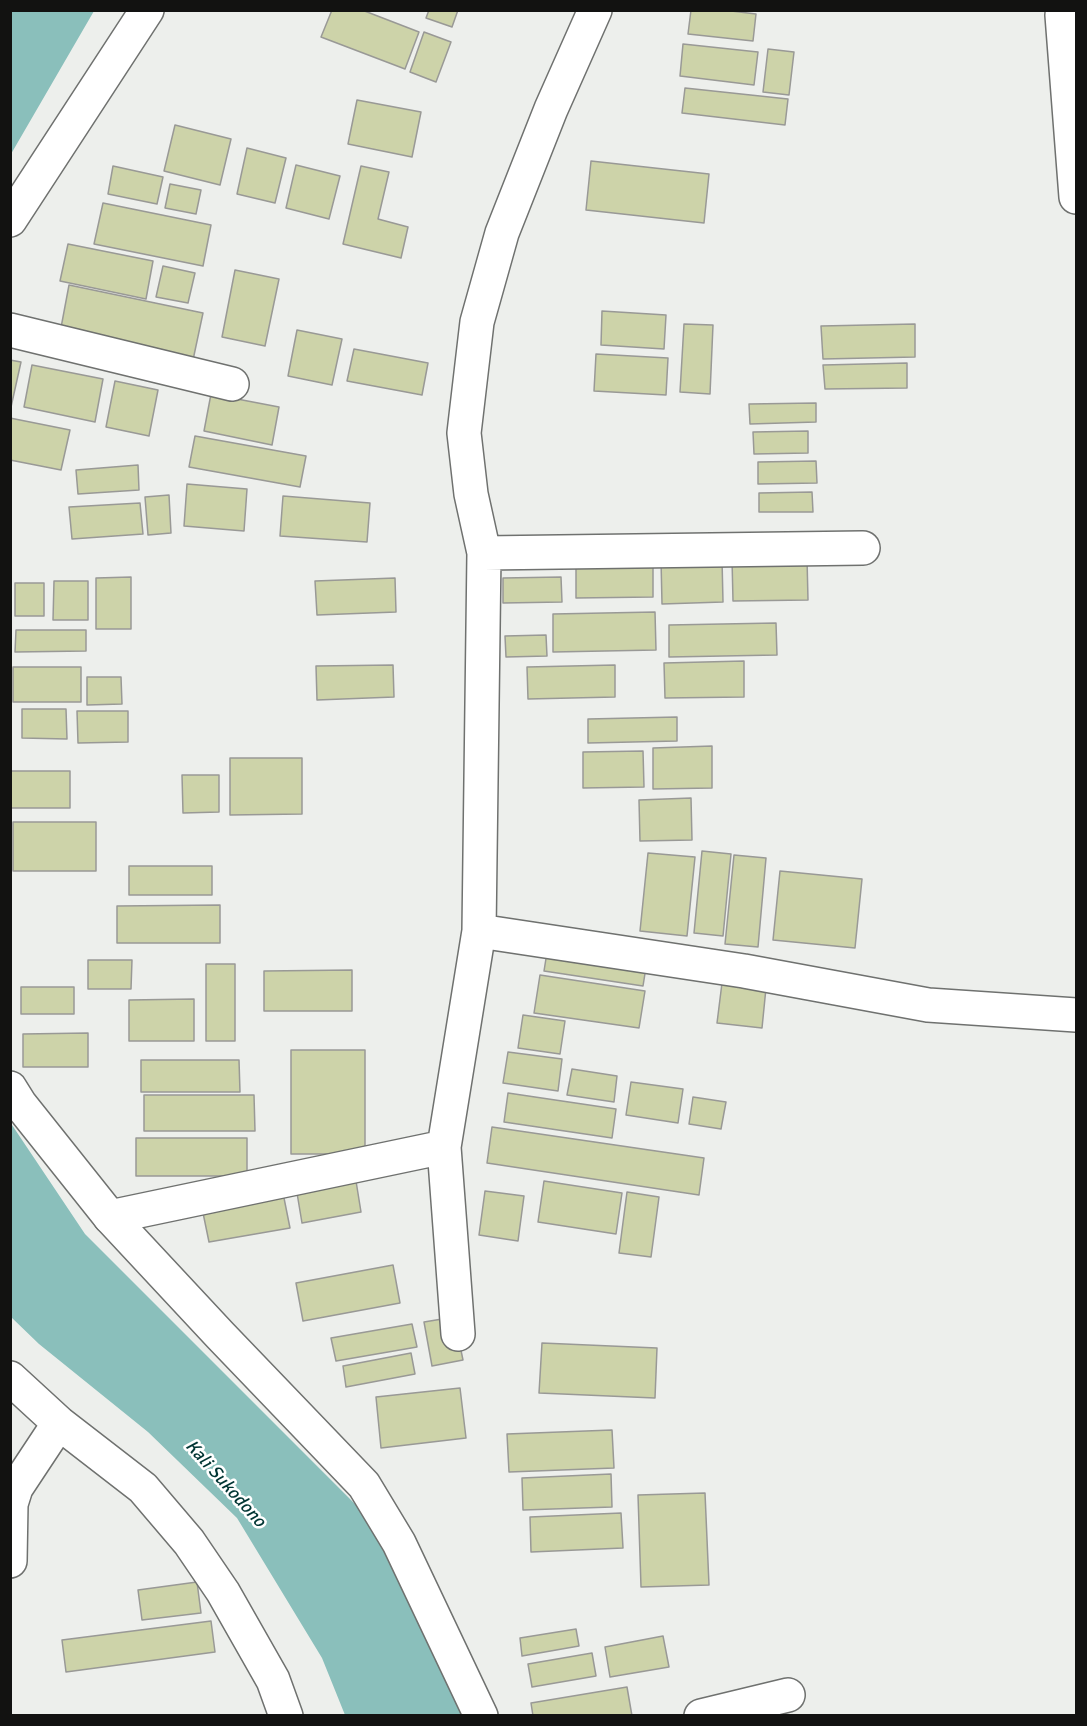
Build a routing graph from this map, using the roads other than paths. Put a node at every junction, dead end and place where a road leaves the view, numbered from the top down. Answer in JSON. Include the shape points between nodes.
{"nodes":[{"id":1,"x":147,"y":10,"type":"edge"},
{"id":2,"x":595,"y":10,"type":"edge"},
{"id":3,"x":1062,"y":15,"type":"dead end"},
{"id":4,"x":1077,"y":197,"type":"edge"},
{"id":5,"x":10,"y":220,"type":"edge"},
{"id":6,"x":10,"y":330,"type":"edge"},
{"id":7,"x":232,"y":384,"type":"dead end"},
{"id":8,"x":862,"y":548,"type":"dead end"},
{"id":9,"x":484,"y":553,"type":"junction"},
{"id":10,"x":479,"y":931,"type":"junction"},
{"id":11,"x":1077,"y":1015,"type":"edge"},
{"id":12,"x":10,"y":1088,"type":"edge"},
{"id":13,"x":444,"y":1147,"type":"junction"},
{"id":14,"x":110,"y":1216,"type":"junction"},
{"id":15,"x":458,"y":1334,"type":"dead end"},
{"id":16,"x":10,"y":1378,"type":"edge"},
{"id":17,"x":59,"y":1423,"type":"junction"},
{"id":18,"x":10,"y":1561,"type":"edge"},
{"id":19,"x":788,"y":1695,"type":"dead end"},
{"id":20,"x":286,"y":1716,"type":"edge"},
{"id":21,"x":481,"y":1716,"type":"edge"},
{"id":22,"x":701,"y":1716,"type":"edge"}],
"edges":[{"from":1,"to":5,"type":"street"},
{"from":2,"to":9,"type":"street","via":[[502,233],[477,322],[464,433],[471,494]]},
{"from":3,"to":4,"type":"street"},
{"from":6,"to":7,"type":"street"},
{"from":8,"to":9,"type":"street"},
{"from":9,"to":10,"type":"street"},
{"from":10,"to":11,"type":"street","via":[[744,971],[928,1005]]},
{"from":10,"to":13,"type":"street"},
{"from":12,"to":14,"type":"street"},
{"from":13,"to":14,"type":"street"},
{"from":13,"to":15,"type":"street"},
{"from":14,"to":21,"type":"street","via":[[364,1485],[399,1543]]},
{"from":16,"to":17,"type":"street"},
{"from":17,"to":18,"type":"street","via":[[16,1488],[11,1504]]},
{"from":17,"to":20,"type":"street","via":[[143,1488],[189,1542],[223,1592],[273,1680]]},
{"from":19,"to":22,"type":"street"}]}
